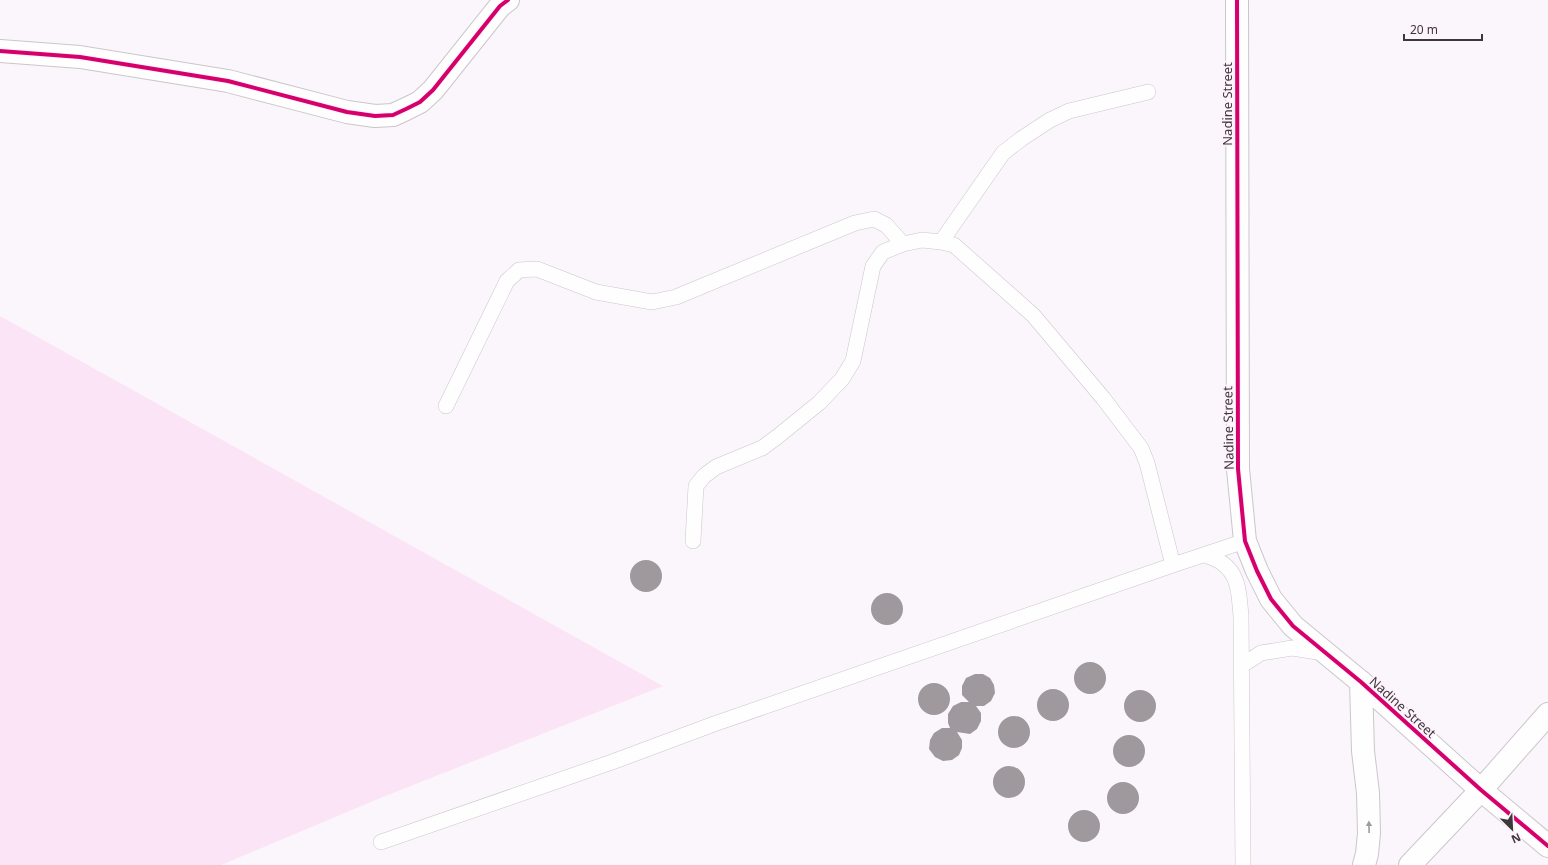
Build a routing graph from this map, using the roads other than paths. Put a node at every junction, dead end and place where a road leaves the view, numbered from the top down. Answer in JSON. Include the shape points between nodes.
{"nodes":[{"id":1,"x":508,"y":0,"type":"edge"},
{"id":2,"x":1237,"y":0,"type":"edge"},
{"id":3,"x":0,"y":51,"type":"edge"},
{"id":4,"x":1148,"y":92,"type":"dead end"},
{"id":5,"x":941,"y":242,"type":"junction"},
{"id":6,"x":903,"y":244,"type":"junction"},
{"id":7,"x":446,"y":406,"type":"dead end"},
{"id":8,"x":1245,"y":541,"type":"junction"},
{"id":9,"x":693,"y":542,"type":"dead end"},
{"id":10,"x":1205,"y":555,"type":"junction"},
{"id":11,"x":1173,"y":565,"type":"junction"},
{"id":12,"x":1325,"y":653,"type":"junction"},
{"id":13,"x":1241,"y":666,"type":"junction"},
{"id":14,"x":1361,"y":682,"type":"junction"},
{"id":15,"x":1548,"y":714,"type":"edge"},
{"id":16,"x":1481,"y":790,"type":"junction"},
{"id":17,"x":382,"y":842,"type":"dead end"},
{"id":18,"x":1548,"y":846,"type":"edge"},
{"id":19,"x":1243,"y":865,"type":"edge"},
{"id":20,"x":1364,"y":865,"type":"edge"},
{"id":21,"x":1410,"y":865,"type":"edge"}],
"edges":[{"from":1,"to":3,"type":"street","via":[[500,6],[433,90],[420,102],[393,115],[375,116],[347,112],[220,80],[80,57]]},
{"from":2,"to":8,"type":"street","name":"Nadine Street","via":[[1238,469]]},
{"from":4,"to":5,"type":"lane","via":[[1069,112],[1050,120],[1021,139],[1003,153]]},
{"from":5,"to":6,"type":"lane","via":[[922,240]]},
{"from":5,"to":11,"type":"lane","via":[[954,245],[1033,315],[1103,398],[1141,448]]},
{"from":6,"to":7,"type":"lane","via":[[886,225],[874,219],[855,223],[676,297],[652,302],[596,292],[536,269],[519,270],[507,281]]},
{"from":6,"to":9,"type":"lane","via":[[883,252],[873,266],[853,361],[842,379],[819,403],[762,448],[716,467],[696,486]]},
{"from":8,"to":10,"type":"lane"},
{"from":8,"to":12,"type":"street","name":"Nadine Street","via":[[1271,599],[1293,626]]},
{"from":10,"to":11,"type":"lane"},
{"from":10,"to":13,"type":"lane","via":[[1222,563],[1234,575],[1241,616]]},
{"from":11,"to":17,"type":"lane"},
{"from":12,"to":13,"type":"lane","via":[[1292,648],[1261,653]]},
{"from":12,"to":14,"type":"street","name":"Nadine Street"},
{"from":13,"to":19,"type":"lane"},
{"from":14,"to":16,"type":"street","name":"Nadine Street"},
{"from":20,"to":14,"type":"street","one_way":true,"via":[[1369,832]]},
{"from":15,"to":16,"type":"street"},
{"from":16,"to":18,"type":"street","name":"Nadine Street"},
{"from":16,"to":21,"type":"street"}]}
